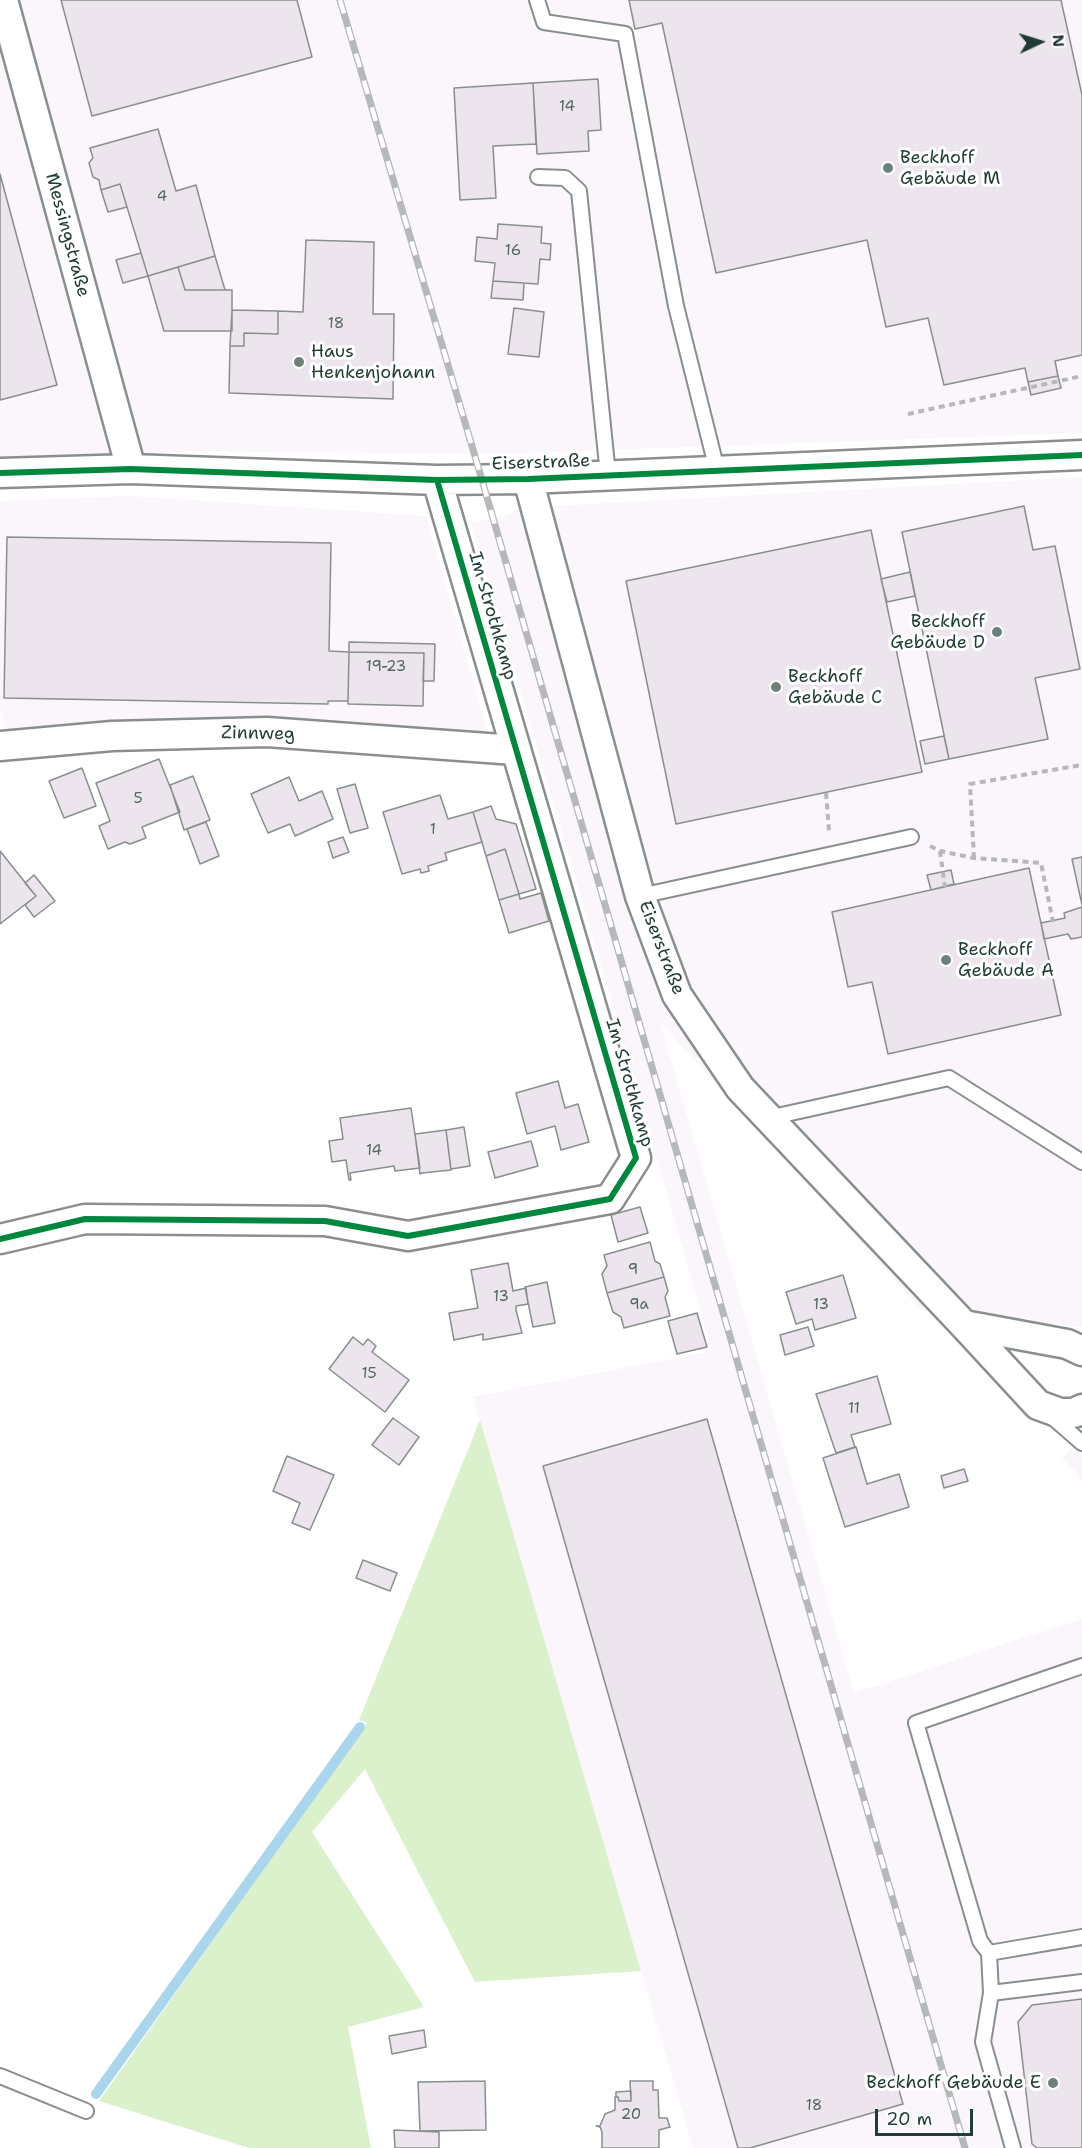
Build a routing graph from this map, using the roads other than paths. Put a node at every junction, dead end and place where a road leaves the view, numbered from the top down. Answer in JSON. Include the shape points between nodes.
{"nodes":[{"id":1,"x":3,"y":0,"type":"edge"},
{"id":2,"x":537,"y":0,"type":"edge"},
{"id":3,"x":538,"y":177,"type":"dead end"},
{"id":4,"x":1082,"y":455,"type":"edge"},
{"id":5,"x":131,"y":469,"type":"junction"},
{"id":6,"x":717,"y":470,"type":"junction"},
{"id":7,"x":0,"y":473,"type":"edge"},
{"id":8,"x":608,"y":476,"type":"junction"},
{"id":9,"x":528,"y":479,"type":"junction"},
{"id":10,"x":437,"y":480,"type":"junction"},
{"id":11,"x":0,"y":746,"type":"edge"},
{"id":12,"x":515,"y":750,"type":"junction"},
{"id":13,"x":911,"y":837,"type":"road end"},
{"id":14,"x":640,"y":896,"type":"junction"},
{"id":15,"x":768,"y":1118,"type":"junction"},
{"id":16,"x":1082,"y":1162,"type":"edge"},
{"id":17,"x":0,"y":1239,"type":"edge"},
{"id":18,"x":964,"y":1325,"type":"junction"},
{"id":19,"x":1082,"y":1351,"type":"edge"},
{"id":20,"x":1038,"y":1405,"type":"junction"},
{"id":21,"x":1082,"y":1408,"type":"edge"},
{"id":22,"x":1082,"y":1443,"type":"edge"},
{"id":23,"x":1082,"y":1666,"type":"edge"},
{"id":24,"x":1082,"y":1937,"type":"edge"},
{"id":25,"x":989,"y":1953,"type":"junction"},
{"id":26,"x":1082,"y":1982,"type":"edge"},
{"id":27,"x":992,"y":1992,"type":"junction"},
{"id":28,"x":0,"y":2076,"type":"edge"},
{"id":29,"x":86,"y":2111,"type":"dead end"},
{"id":30,"x":1013,"y":2148,"type":"edge"}],
"edges":[{"from":1,"to":5,"type":"street","name":"Messingstraße"},
{"from":2,"to":6,"type":"lane","via":[[544,22],[624,34],[676,306]]},
{"from":3,"to":8,"type":"lane","via":[[565,178],[579,191]]},
{"from":4,"to":6,"type":"street","name":"Eiserstraße"},
{"from":5,"to":7,"type":"street","name":"Eiserstraße"},
{"from":5,"to":10,"type":"street","name":"Eiserstraße"},
{"from":6,"to":8,"type":"street","name":"Eiserstraße"},
{"from":8,"to":9,"type":"street","name":"Eiserstraße"},
{"from":9,"to":10,"type":"street","name":"Eiserstraße"},
{"from":9,"to":14,"type":"street","name":"Eiserstraße"},
{"from":10,"to":12,"type":"street","name":"Im Strothkamp"},
{"from":11,"to":12,"type":"street","name":"Zinnweg","via":[[112,736],[267,732]]},
{"from":12,"to":17,"type":"street","name":"Im Strothkamp","via":[[636,1158],[610,1200],[408,1236],[325,1221],[85,1219]]},
{"from":13,"to":14,"type":"lane"},
{"from":14,"to":15,"type":"street","name":"Eiserstraße","via":[[677,995],[740,1088]]},
{"from":15,"to":16,"type":"lane","via":[[949,1078]]},
{"from":15,"to":18,"type":"street","name":"Eiserstraße"},
{"from":18,"to":19,"type":"street","via":[[1066,1344]]},
{"from":18,"to":20,"type":"street","name":"Eiserstraße"},
{"from":20,"to":21,"type":"street","via":[[1060,1413],[1074,1413]]},
{"from":20,"to":22,"type":"lane"},
{"from":23,"to":25,"type":"lane","via":[[916,1723],[980,1941]]},
{"from":24,"to":25,"type":"lane"},
{"from":25,"to":27,"type":"lane"},
{"from":26,"to":27,"type":"lane"},
{"from":27,"to":30,"type":"lane","via":[[983,2042]]},
{"from":28,"to":29,"type":"lane"}]}
